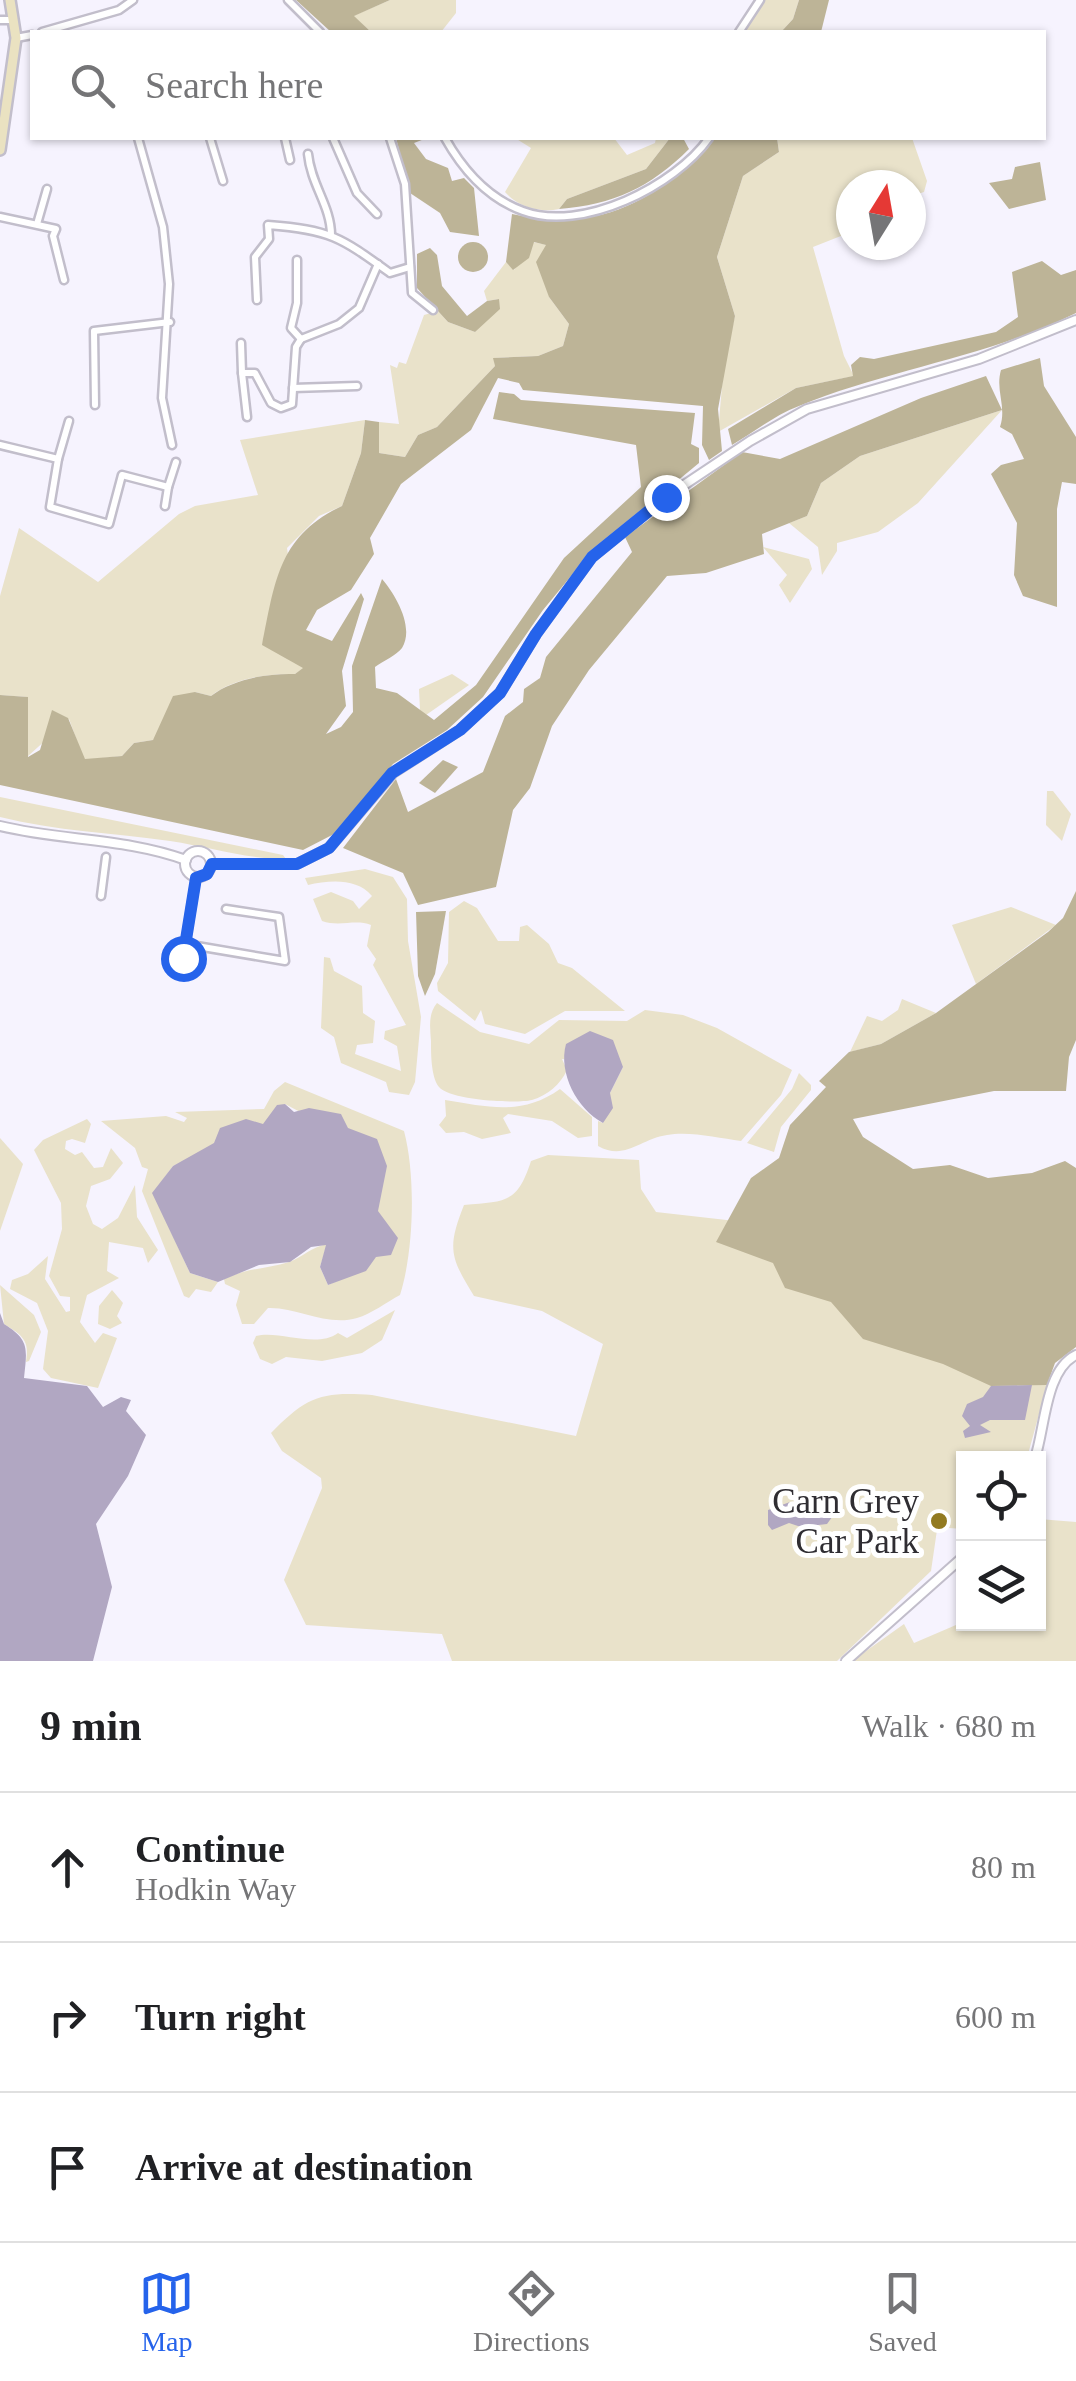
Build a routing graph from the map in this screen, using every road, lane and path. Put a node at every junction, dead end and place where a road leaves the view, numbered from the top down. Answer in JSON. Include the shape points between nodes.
{"nodes":[{"id":1,"x":10,"y":0,"type":"edge"},
{"id":2,"x":134,"y":0,"type":"edge"},
{"id":3,"x":288,"y":0,"type":"edge"},
{"id":4,"x":760,"y":0,"type":"edge"},
{"id":5,"x":0,"y":20,"type":"edge"},
{"id":6,"x":14,"y":20,"type":"junction"},
{"id":7,"x":65,"y":30,"type":"edge"},
{"id":8,"x":318,"y":30,"type":"edge"},
{"id":9,"x":740,"y":30,"type":"edge"},
{"id":10,"x":30,"y":34,"type":"edge"},
{"id":11,"x":16,"y":38,"type":"junction"},
{"id":12,"x":4,"y":115,"type":"edge"},
{"id":13,"x":139,"y":140,"type":"edge"},
{"id":14,"x":211,"y":140,"type":"edge"},
{"id":15,"x":285,"y":140,"type":"edge"},
{"id":16,"x":334,"y":140,"type":"edge"},
{"id":17,"x":391,"y":140,"type":"edge"},
{"id":18,"x":446,"y":140,"type":"edge"},
{"id":19,"x":706,"y":140,"type":"edge"},
{"id":20,"x":0,"y":150,"type":"edge"},
{"id":21,"x":308,"y":154,"type":"dead end"},
{"id":22,"x":290,"y":160,"type":"dead end"},
{"id":23,"x":223,"y":180,"type":"dead end"},
{"id":24,"x":47,"y":189,"type":"dead end"},
{"id":25,"x":377,"y":214,"type":"dead end"},
{"id":26,"x":0,"y":217,"type":"edge"},
{"id":27,"x":37,"y":224,"type":"junction"},
{"id":28,"x":331,"y":236,"type":"junction"},
{"id":29,"x":297,"y":260,"type":"dead end"},
{"id":30,"x":378,"y":264,"type":"junction"},
{"id":31,"x":410,"y":267,"type":"junction"},
{"id":32,"x":64,"y":280,"type":"dead end"},
{"id":33,"x":257,"y":300,"type":"dead end"},
{"id":34,"x":433,"y":310,"type":"dead end"},
{"id":35,"x":1076,"y":320,"type":"edge"},
{"id":36,"x":170,"y":322,"type":"junction"},
{"id":37,"x":302,"y":339,"type":"junction"},
{"id":38,"x":242,"y":343,"type":"dead end"},
{"id":39,"x":242,"y":374,"type":"junction"},
{"id":40,"x":357,"y":386,"type":"dead end"},
{"id":41,"x":293,"y":388,"type":"junction"},
{"id":42,"x":95,"y":405,"type":"dead end"},
{"id":43,"x":247,"y":418,"type":"dead end"},
{"id":44,"x":69,"y":421,"type":"dead end"},
{"id":45,"x":0,"y":445,"type":"edge"},
{"id":46,"x":172,"y":446,"type":"dead end"},
{"id":47,"x":58,"y":460,"type":"junction"},
{"id":48,"x":176,"y":462,"type":"dead end"},
{"id":49,"x":168,"y":486,"type":"junction"},
{"id":50,"x":164,"y":506,"type":"dead end"},
{"id":51,"x":0,"y":826,"type":"edge"},
{"id":52,"x":106,"y":856,"type":"dead end"},
{"id":53,"x":186,"y":860,"type":"junction"},
{"id":54,"x":212,"y":864,"type":"junction"},
{"id":55,"x":196,"y":878,"type":"junction"},
{"id":56,"x":101,"y":896,"type":"dead end"},
{"id":57,"x":226,"y":909,"type":"dead end"},
{"id":58,"x":186,"y":944,"type":"junction"},
{"id":59,"x":183,"y":958,"type":"dead end"},
{"id":60,"x":1076,"y":1356,"type":"edge"},
{"id":61,"x":1037,"y":1451,"type":"edge"},
{"id":62,"x":956,"y":1563,"type":"edge"},
{"id":63,"x":846,"y":1661,"type":"edge"}],
"edges":[{"from":1,"to":6,"type":"main road"},
{"from":2,"to":7,"type":"street"},
{"from":3,"to":8,"type":"street"},
{"from":4,"to":9,"type":"street"},
{"from":5,"to":6,"type":"street"},
{"from":6,"to":11,"type":"main road"},
{"from":10,"to":11,"type":"street"},
{"from":11,"to":12,"type":"main road"},
{"from":12,"to":20,"type":"main road"},
{"from":13,"to":36,"type":"street","via":[[162,226]]},
{"from":14,"to":23,"type":"street"},
{"from":15,"to":22,"type":"street"},
{"from":16,"to":25,"type":"street","via":[[357,193]]},
{"from":17,"to":31,"type":"street","via":[[406,184]]},
{"from":18,"to":19,"type":"street","via":[[480,186],[546,216],[629,200],[674,172]]},
{"from":21,"to":28,"type":"street","via":[[311,183],[331,217]]},
{"from":24,"to":27,"type":"street"},
{"from":26,"to":27,"type":"street"},
{"from":27,"to":32,"type":"street","via":[[56,229]]},
{"from":28,"to":30,"type":"street"},
{"from":28,"to":33,"type":"street","via":[[268,226],[254,258]]},
{"from":29,"to":37,"type":"street","via":[[291,328]]},
{"from":30,"to":31,"type":"street","via":[[390,272]]},
{"from":30,"to":37,"type":"street","via":[[359,308]]},
{"from":31,"to":34,"type":"street","via":[[412,292]]},
{"from":35,"to":54,"type":"street","via":[[979,359],[807,409],[750,441],[592,557],[500,693],[460,730],[392,773],[319,855],[297,864]]},
{"from":36,"to":42,"type":"street","via":[[94,331]]},
{"from":36,"to":46,"type":"street","via":[[162,398]]},
{"from":37,"to":41,"type":"street"},
{"from":38,"to":39,"type":"street"},
{"from":39,"to":41,"type":"street","via":[[255,373],[271,403],[281,408],[292,404]]},
{"from":39,"to":43,"type":"street"},
{"from":40,"to":41,"type":"street"},
{"from":44,"to":47,"type":"street"},
{"from":45,"to":47,"type":"street"},
{"from":47,"to":49,"type":"street","via":[[50,507],[109,524],[122,474]]},
{"from":48,"to":49,"type":"street"},
{"from":49,"to":50,"type":"street"},
{"from":51,"to":53,"type":"street","via":[[151,847]]},
{"from":52,"to":56,"type":"street"},
{"from":53,"to":54,"type":"street","via":[[198,851]]},
{"from":53,"to":55,"type":"street","via":[[186,871]]},
{"from":54,"to":55,"type":"street"},
{"from":55,"to":58,"type":"street"},
{"from":57,"to":58,"type":"street","via":[[280,917],[285,961]]},
{"from":58,"to":59,"type":"street"},
{"from":60,"to":61,"type":"street","via":[[1055,1379]]},
{"from":62,"to":63,"type":"street"}]}
